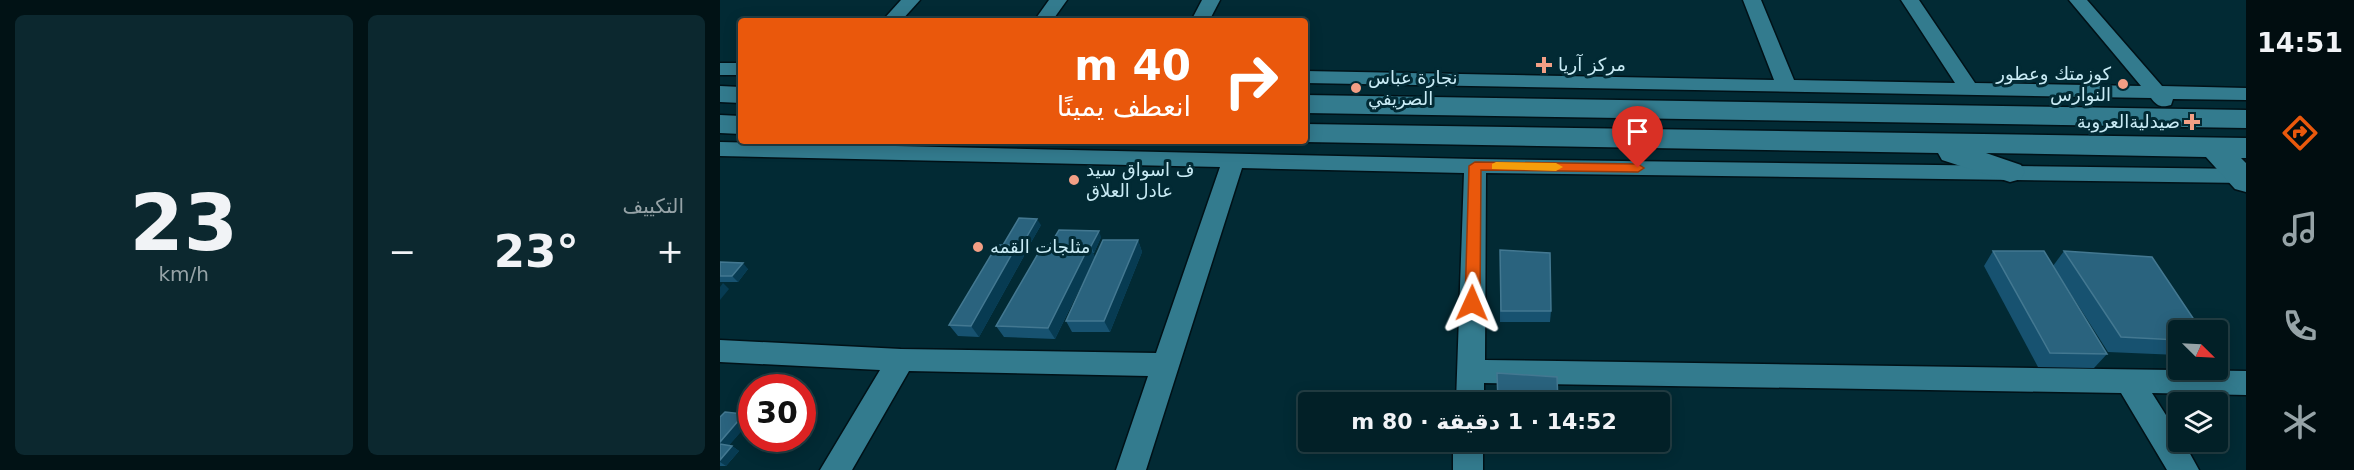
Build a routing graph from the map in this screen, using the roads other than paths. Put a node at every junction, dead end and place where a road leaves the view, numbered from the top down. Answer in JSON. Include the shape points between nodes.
{"nodes":[{"id":1,"x":911,"y":0,"type":"edge"},
{"id":2,"x":1058,"y":0,"type":"edge"},
{"id":3,"x":1211,"y":0,"type":"edge"},
{"id":4,"x":1752,"y":0,"type":"edge"},
{"id":5,"x":1910,"y":0,"type":"edge"},
{"id":6,"x":2078,"y":0,"type":"edge"},
{"id":7,"x":894,"y":18,"type":"edge"},
{"id":8,"x":1045,"y":18,"type":"edge"},
{"id":9,"x":1202,"y":18,"type":"edge"},
{"id":10,"x":720,"y":69,"type":"edge"},
{"id":11,"x":738,"y":69,"type":"edge"},
{"id":12,"x":1787,"y":87,"type":"junction"},
{"id":13,"x":1876,"y":88,"type":"junction"},
{"id":14,"x":1969,"y":89,"type":"junction"},
{"id":15,"x":2157,"y":92,"type":"junction"},
{"id":16,"x":720,"y":94,"type":"edge"},
{"id":17,"x":2246,"y":94,"type":"edge"},
{"id":18,"x":738,"y":95,"type":"edge"},
{"id":19,"x":1308,"y":113,"type":"edge"},
{"id":20,"x":1308,"y":113,"type":"edge"},
{"id":21,"x":1308,"y":113,"type":"edge"},
{"id":22,"x":1887,"y":114,"type":"junction"},
{"id":23,"x":2179,"y":118,"type":"junction"},
{"id":24,"x":2246,"y":119,"type":"edge"},
{"id":25,"x":720,"y":124,"type":"edge"},
{"id":26,"x":738,"y":125,"type":"edge"},
{"id":27,"x":1920,"y":142,"type":"junction"},
{"id":28,"x":720,"y":149,"type":"edge"},
{"id":29,"x":1234,"y":159,"type":"junction"},
{"id":30,"x":1475,"y":166,"type":"junction"},
{"id":31,"x":2244,"y":171,"type":"edge"},
{"id":32,"x":2010,"y":172,"type":"junction"},
{"id":33,"x":720,"y":351,"type":"edge"},
{"id":34,"x":901,"y":360,"type":"junction"},
{"id":35,"x":1166,"y":365,"type":"junction"},
{"id":36,"x":1471,"y":371,"type":"junction"},
{"id":37,"x":2129,"y":381,"type":"junction"},
{"id":38,"x":2246,"y":383,"type":"edge"},
{"id":39,"x":1470,"y":392,"type":"edge"},
{"id":40,"x":1468,"y":452,"type":"edge"},
{"id":41,"x":835,"y":470,"type":"edge"},
{"id":42,"x":1131,"y":470,"type":"edge"},
{"id":43,"x":1468,"y":470,"type":"edge"},
{"id":44,"x":2184,"y":470,"type":"edge"}],
"edges":[{"from":1,"to":7,"type":"street"},
{"from":2,"to":8,"type":"street"},
{"from":3,"to":9,"type":"street"},
{"from":4,"to":12,"type":"street"},
{"from":5,"to":14,"type":"street"},
{"from":6,"to":15,"type":"street"},
{"from":10,"to":11,"type":"street"},
{"from":12,"to":13,"type":"street"},
{"from":12,"to":19,"type":"street"},
{"from":13,"to":14,"type":"street"},
{"from":13,"to":22,"type":"main road"},
{"from":14,"to":15,"type":"street"},
{"from":15,"to":17,"type":"street"},
{"from":15,"to":23,"type":"street"},
{"from":16,"to":18,"type":"main road"},
{"from":20,"to":22,"type":"main road"},
{"from":21,"to":27,"type":"main road"},
{"from":22,"to":23,"type":"main road"},
{"from":23,"to":24,"type":"main road"},
{"from":25,"to":26,"type":"main road"},
{"from":27,"to":31,"type":"main road","via":[[2215,148]]},
{"from":27,"to":32,"type":"main road"},
{"from":28,"to":29,"type":"street"},
{"from":29,"to":30,"type":"street"},
{"from":29,"to":35,"type":"street"},
{"from":30,"to":32,"type":"street"},
{"from":30,"to":36,"type":"street"},
{"from":31,"to":32,"type":"street"},
{"from":33,"to":34,"type":"street"},
{"from":34,"to":35,"type":"street"},
{"from":34,"to":41,"type":"street"},
{"from":35,"to":42,"type":"street"},
{"from":36,"to":37,"type":"street"},
{"from":36,"to":39,"type":"street"},
{"from":37,"to":38,"type":"street"},
{"from":37,"to":44,"type":"street"},
{"from":40,"to":43,"type":"street"}]}
